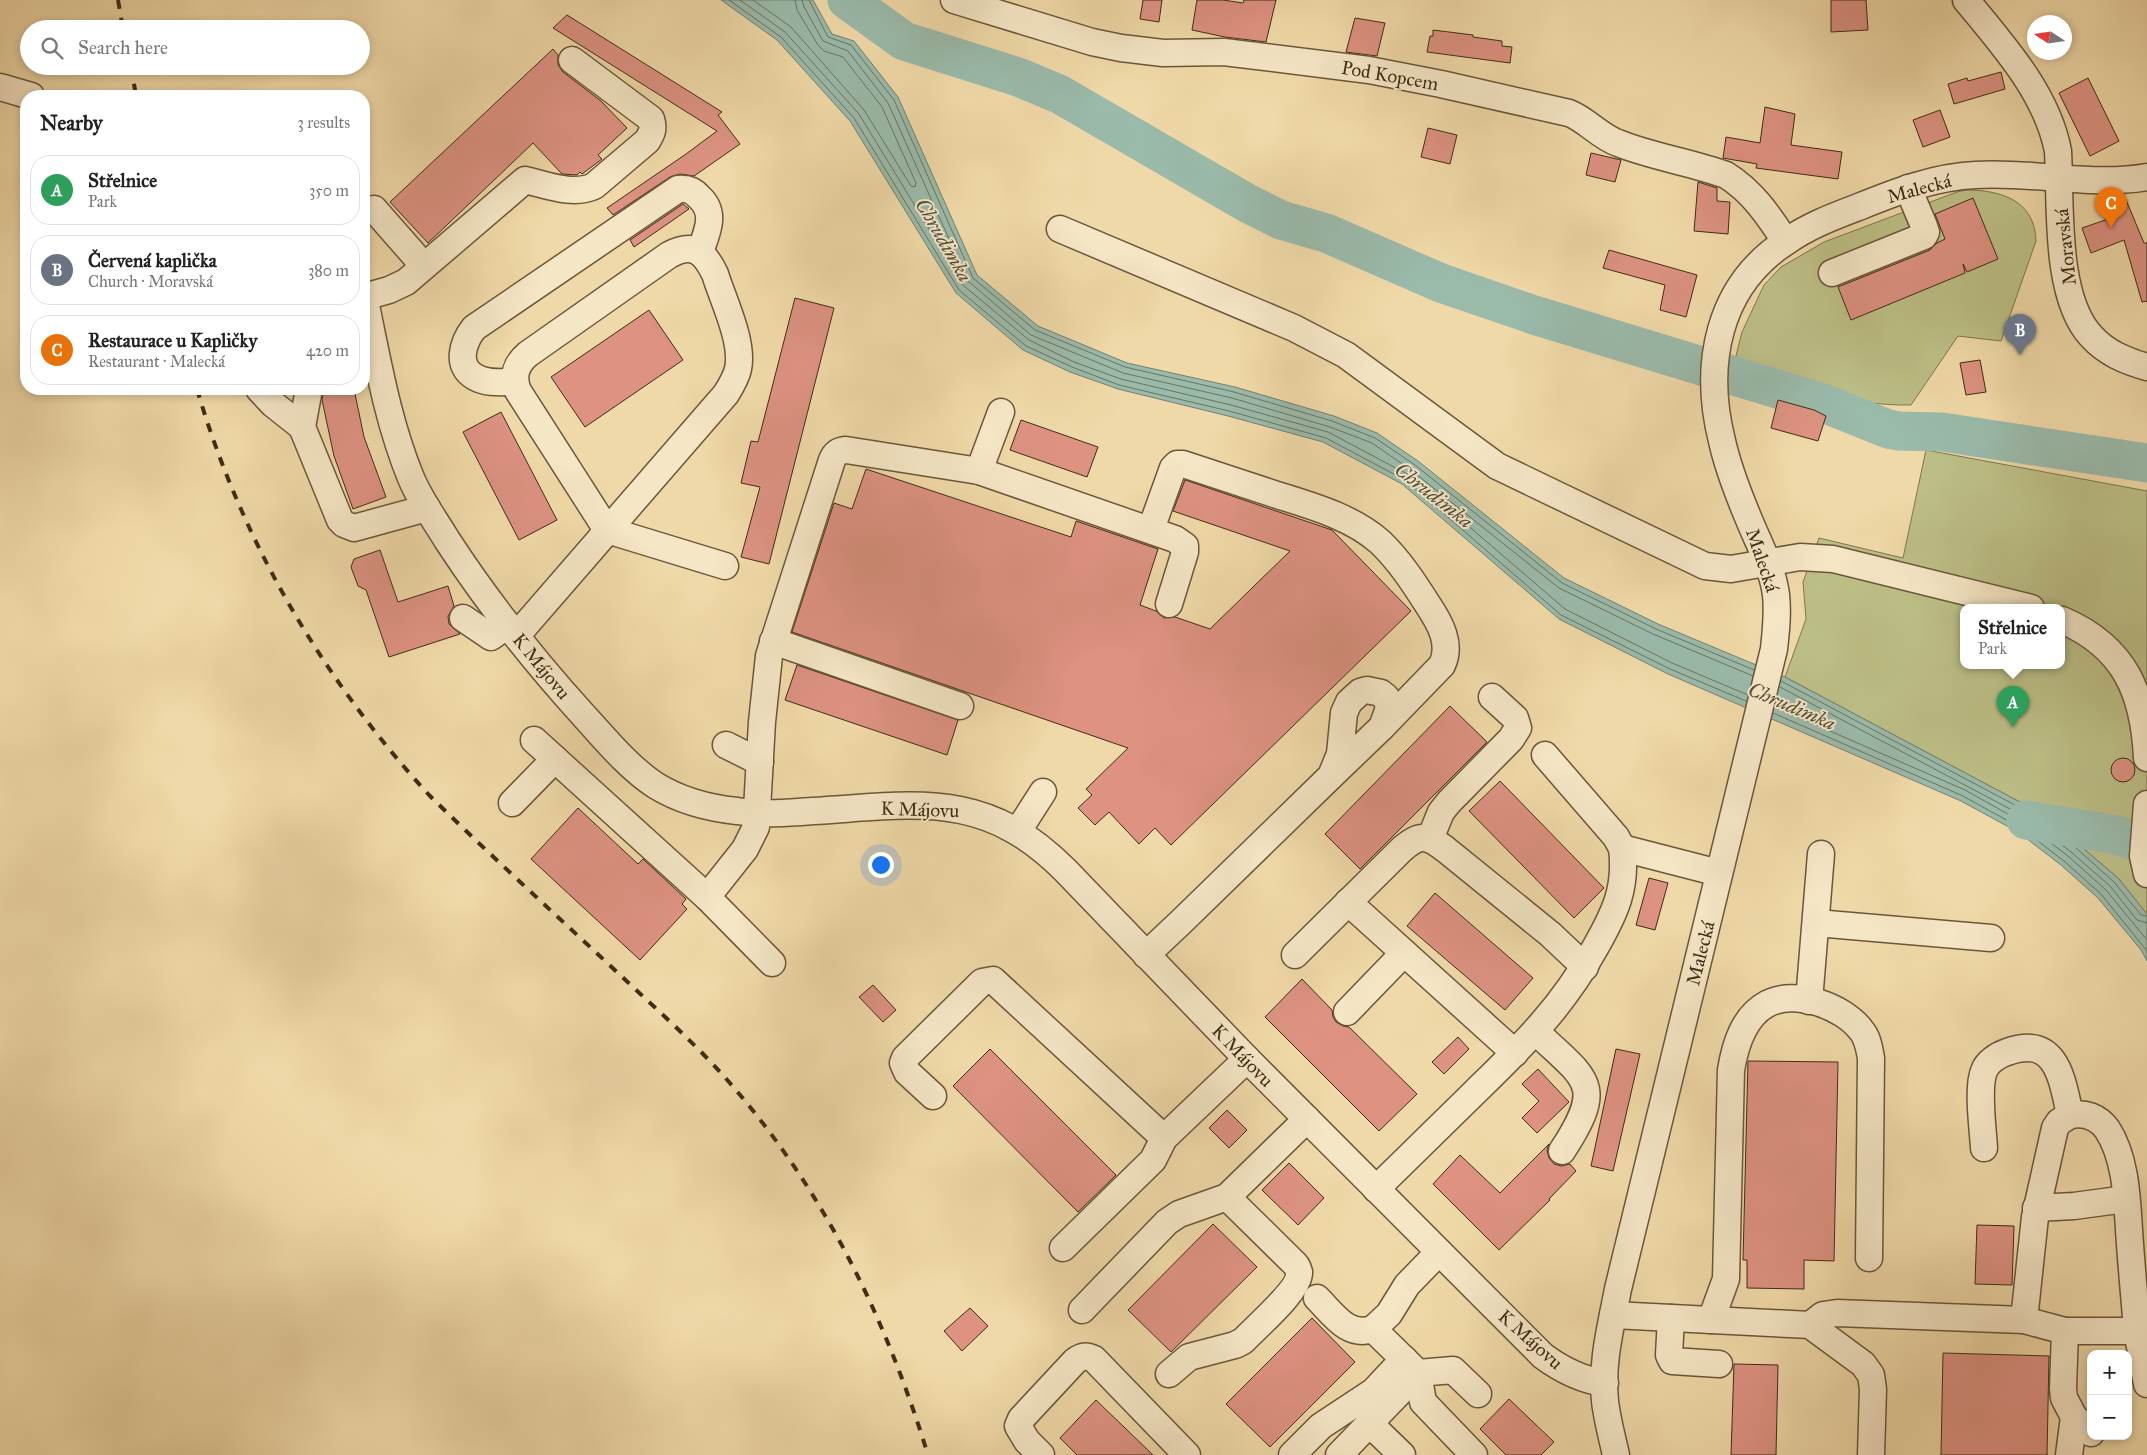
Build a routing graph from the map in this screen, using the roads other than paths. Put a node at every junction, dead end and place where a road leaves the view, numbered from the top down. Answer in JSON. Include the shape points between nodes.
{"nodes":[{"id":1,"x":954,"y":0,"type":"edge"},
{"id":2,"x":1966,"y":0,"type":"edge"},
{"id":3,"x":572,"y":60,"type":"dead end"},
{"id":4,"x":0,"y":87,"type":"edge"},
{"id":5,"x":20,"y":93,"type":"edge"},
{"id":6,"x":2147,"y":177,"type":"edge"},
{"id":7,"x":2060,"y":178,"type":"junction"},
{"id":8,"x":1908,"y":188,"type":"junction"},
{"id":9,"x":374,"y":209,"type":"dead end"},
{"id":10,"x":1060,"y":229,"type":"dead end"},
{"id":11,"x":1785,"y":241,"type":"junction"},
{"id":12,"x":700,"y":252,"type":"junction"},
{"id":13,"x":424,"y":266,"type":"junction"},
{"id":14,"x":1832,"y":273,"type":"dead end"},
{"id":15,"x":370,"y":306,"type":"edge"},
{"id":16,"x":370,"y":329,"type":"edge"},
{"id":17,"x":2147,"y":367,"type":"edge"},
{"id":18,"x":515,"y":382,"type":"junction"},
{"id":19,"x":265,"y":395,"type":"edge"},
{"id":20,"x":309,"y":395,"type":"edge"},
{"id":21,"x":1001,"y":412,"type":"dead end"},
{"id":22,"x":302,"y":427,"type":"junction"},
{"id":23,"x":979,"y":472,"type":"junction"},
{"id":24,"x":427,"y":508,"type":"junction"},
{"id":25,"x":1151,"y":529,"type":"junction"},
{"id":26,"x":607,"y":530,"type":"junction"},
{"id":27,"x":1768,"y":563,"type":"junction"},
{"id":28,"x":725,"y":566,"type":"dead end"},
{"id":29,"x":1169,"y":604,"type":"dead end"},
{"id":30,"x":2015,"y":604,"type":"edge"},
{"id":31,"x":463,"y":618,"type":"dead end"},
{"id":32,"x":2065,"y":622,"type":"edge"},
{"id":33,"x":512,"y":630,"type":"junction"},
{"id":34,"x":773,"y":641,"type":"junction"},
{"id":35,"x":1492,"y":697,"type":"dead end"},
{"id":36,"x":960,"y":706,"type":"dead end"},
{"id":37,"x":1382,"y":727,"type":"junction"},
{"id":38,"x":534,"y":740,"type":"dead end"},
{"id":39,"x":726,"y":745,"type":"dead end"},
{"id":40,"x":1545,"y":755,"type":"dead end"},
{"id":41,"x":2147,"y":758,"type":"edge"},
{"id":42,"x":555,"y":760,"type":"junction"},
{"id":43,"x":760,"y":762,"type":"junction"},
{"id":44,"x":1331,"y":776,"type":"junction"},
{"id":45,"x":1043,"y":792,"type":"dead end"},
{"id":46,"x":512,"y":803,"type":"dead end"},
{"id":47,"x":2147,"y":804,"type":"edge"},
{"id":48,"x":757,"y":813,"type":"junction"},
{"id":49,"x":1018,"y":831,"type":"junction"},
{"id":50,"x":1430,"y":839,"type":"junction"},
{"id":51,"x":1622,"y":848,"type":"junction"},
{"id":52,"x":1821,"y":854,"type":"dead end"},
{"id":53,"x":2145,"y":854,"type":"edge"},
{"id":54,"x":1719,"y":873,"type":"junction"},
{"id":55,"x":707,"y":897,"type":"junction"},
{"id":56,"x":1348,"y":902,"type":"junction"},
{"id":57,"x":1816,"y":923,"type":"junction"},
{"id":58,"x":1991,"y":938,"type":"dead end"},
{"id":59,"x":1404,"y":953,"type":"junction"},
{"id":60,"x":1146,"y":955,"type":"junction"},
{"id":61,"x":1295,"y":955,"type":"dead end"},
{"id":62,"x":772,"y":963,"type":"dead end"},
{"id":63,"x":1585,"y":967,"type":"junction"},
{"id":64,"x":1809,"y":1002,"type":"junction"},
{"id":65,"x":1347,"y":1012,"type":"dead end"},
{"id":66,"x":1536,"y":1032,"type":"junction"},
{"id":67,"x":1515,"y":1052,"type":"junction"},
{"id":68,"x":1247,"y":1059,"type":"junction"},
{"id":69,"x":933,"y":1096,"type":"dead end"},
{"id":70,"x":2070,"y":1115,"type":"junction"},
{"id":71,"x":1307,"y":1119,"type":"junction"},
{"id":72,"x":1164,"y":1138,"type":"junction"},
{"id":73,"x":1984,"y":1148,"type":"dead end"},
{"id":74,"x":1562,"y":1150,"type":"dead end"},
{"id":75,"x":1376,"y":1189,"type":"junction"},
{"id":76,"x":1227,"y":1197,"type":"junction"},
{"id":77,"x":2126,"y":1199,"type":"junction"},
{"id":78,"x":2036,"y":1208,"type":"junction"},
{"id":79,"x":1063,"y":1248,"type":"dead end"},
{"id":80,"x":1439,"y":1252,"type":"junction"},
{"id":81,"x":1869,"y":1258,"type":"dead end"},
{"id":82,"x":1317,"y":1298,"type":"dead end"},
{"id":83,"x":1082,"y":1310,"type":"dead end"},
{"id":84,"x":1613,"y":1315,"type":"junction"},
{"id":85,"x":1671,"y":1318,"type":"junction"},
{"id":86,"x":1711,"y":1320,"type":"junction"},
{"id":87,"x":2024,"y":1320,"type":"junction"},
{"id":88,"x":1810,"y":1325,"type":"junction"},
{"id":89,"x":1373,"y":1329,"type":"junction"},
{"id":90,"x":2065,"y":1331,"type":"junction"},
{"id":91,"x":2137,"y":1331,"type":"junction"},
{"id":92,"x":1719,"y":1364,"type":"dead end"},
{"id":93,"x":1411,"y":1366,"type":"junction"},
{"id":94,"x":1169,"y":1374,"type":"dead end"},
{"id":95,"x":1604,"y":1383,"type":"junction"},
{"id":96,"x":2147,"y":1384,"type":"edge"},
{"id":97,"x":1478,"y":1394,"type":"dead end"},
{"id":98,"x":1369,"y":1423,"type":"junction"},
{"id":99,"x":2087,"y":1428,"type":"edge"},
{"id":100,"x":2087,"y":1435,"type":"edge"},
{"id":101,"x":1041,"y":1455,"type":"edge"},
{"id":102,"x":1187,"y":1455,"type":"edge"},
{"id":103,"x":1292,"y":1455,"type":"edge"},
{"id":104,"x":1339,"y":1455,"type":"edge"},
{"id":105,"x":1402,"y":1455,"type":"edge"},
{"id":106,"x":1474,"y":1455,"type":"edge"},
{"id":107,"x":1616,"y":1455,"type":"edge"},
{"id":108,"x":1871,"y":1455,"type":"edge"},
{"id":109,"x":2069,"y":1455,"type":"edge"}],
"edges":[{"from":1,"to":11,"type":"street","name":"Pod Kopcem","via":[[1121,48],[1163,53],[1224,52],[1370,70],[1569,113],[1617,143],[1726,175],[1754,198]]},
{"from":2,"to":7,"type":"street","name":"Moravská","via":[[2026,78],[2055,137]]},
{"from":3,"to":13,"type":"street","via":[[652,119],[654,126],[647,141],[586,190],[575,191],[525,180]]},
{"from":4,"to":5,"type":"street"},
{"from":6,"to":7,"type":"street","name":"Malecká"},
{"from":7,"to":8,"type":"street","name":"Malecká","via":[[1974,175]]},
{"from":7,"to":17,"type":"street","name":"Moravská","via":[[2066,280],[2080,321],[2090,336],[2115,356]]},
{"from":8,"to":11,"type":"street","name":"Malecká","via":[[1826,219]]},
{"from":8,"to":14,"type":"street","via":[[1926,232],[1924,236]]},
{"from":9,"to":13,"type":"street"},
{"from":10,"to":27,"type":"street","via":[[1322,342],[1346,355],[1497,466],[1705,566],[1731,569]]},
{"from":11,"to":27,"type":"street","name":"Malecká","via":[[1758,264],[1739,289],[1724,318],[1714,357],[1717,417],[1724,449],[1740,498]]},
{"from":12,"to":18,"type":"street","via":[[684,249],[669,255],[528,354],[517,366]]},
{"from":12,"to":18,"type":"street","via":[[710,221],[709,209],[694,192],[678,189],[474,328],[462,355],[469,373],[484,380]]},
{"from":12,"to":26,"type":"street","via":[[715,274],[737,339],[738,369],[726,394]]},
{"from":13,"to":15,"type":"street"},
{"from":16,"to":24,"type":"street","name":"K Májovu","via":[[397,438],[412,481]]},
{"from":18,"to":26,"type":"street"},
{"from":19,"to":22,"type":"street"},
{"from":20,"to":22,"type":"street"},
{"from":21,"to":23,"type":"street"},
{"from":22,"to":24,"type":"street","via":[[344,524],[354,528]]},
{"from":23,"to":25,"type":"street"},
{"from":23,"to":34,"type":"street","via":[[846,450],[835,454]]},
{"from":24,"to":33,"type":"street","name":"K Májovu","via":[[460,560]]},
{"from":25,"to":29,"type":"street","via":[[1184,546],[1184,558]]},
{"from":25,"to":37,"type":"street","via":[[1173,468],[1183,464],[1333,515],[1379,541],[1422,595],[1447,647],[1442,665]]},
{"from":26,"to":28,"type":"street"},
{"from":26,"to":33,"type":"street"},
{"from":27,"to":30,"type":"street","via":[[1800,557],[1832,558]]},
{"from":27,"to":54,"type":"street","name":"Malecká","via":[[1777,614],[1774,649]]},
{"from":31,"to":33,"type":"street","via":[[491,637]]},
{"from":32,"to":41,"type":"street","via":[[2093,636],[2126,671],[2142,711]]},
{"from":33,"to":48,"type":"street","name":"K Májovu","via":[[578,709],[642,775],[669,793],[700,804]]},
{"from":34,"to":36,"type":"street"},
{"from":34,"to":43,"type":"street"},
{"from":35,"to":50,"type":"street","via":[[1515,718],[1518,728],[1448,802]]},
{"from":37,"to":44,"type":"street"},
{"from":37,"to":44,"type":"street","via":[[1389,708],[1386,697],[1375,690],[1353,697],[1346,708],[1340,754]]},
{"from":38,"to":42,"type":"street"},
{"from":39,"to":43,"type":"street"},
{"from":40,"to":51,"type":"street","via":[[1616,836]]},
{"from":42,"to":46,"type":"street"},
{"from":42,"to":55,"type":"street"},
{"from":43,"to":48,"type":"street"},
{"from":44,"to":60,"type":"street"},
{"from":45,"to":49,"type":"street"},
{"from":47,"to":53,"type":"street"},
{"from":48,"to":49,"type":"street","name":"K Májovu","via":[[940,806],[986,816]]},
{"from":48,"to":55,"type":"street","via":[[752,838]]},
{"from":49,"to":60,"type":"street","name":"K Májovu","via":[[1051,856]]},
{"from":50,"to":56,"type":"street","via":[[1423,837],[1410,842]]},
{"from":50,"to":63,"type":"street","via":[[1550,934]]},
{"from":51,"to":54,"type":"street"},
{"from":51,"to":63,"type":"street","via":[[1624,866],[1620,895]]},
{"from":52,"to":57,"type":"street"},
{"from":54,"to":84,"type":"street","name":"Malecká"},
{"from":55,"to":62,"type":"street"},
{"from":56,"to":59,"type":"street"},
{"from":56,"to":61,"type":"street"},
{"from":57,"to":58,"type":"street"},
{"from":57,"to":64,"type":"street"},
{"from":59,"to":65,"type":"street"},
{"from":59,"to":67,"type":"street"},
{"from":60,"to":68,"type":"street","name":"K Májovu"},
{"from":63,"to":66,"type":"street"},
{"from":64,"to":81,"type":"street","via":[[1821,1003],[1852,1019],[1868,1043],[1871,1058]]},
{"from":64,"to":86,"type":"street","via":[[1785,999],[1767,1004],[1747,1023],[1734,1051],[1726,1278]]},
{"from":66,"to":67,"type":"street"},
{"from":66,"to":74,"type":"street","via":[[1576,1070],[1588,1091],[1583,1118]]},
{"from":67,"to":75,"type":"street"},
{"from":68,"to":71,"type":"street","name":"K Májovu"},
{"from":68,"to":72,"type":"street"},
{"from":69,"to":72,"type":"street","via":[[907,1072],[903,1063],[982,982],[993,980]]},
{"from":70,"to":73,"type":"street","via":[[2060,1072],[2051,1058],[2034,1049],[2004,1053],[1989,1063],[1982,1077]]},
{"from":70,"to":77,"type":"street","via":[[2087,1115],[2106,1128],[2121,1163]]},
{"from":70,"to":78,"type":"street","via":[[2059,1122],[2052,1135]]},
{"from":71,"to":75,"type":"street","name":"K Májovu"},
{"from":71,"to":76,"type":"street"},
{"from":72,"to":79,"type":"street","via":[[1153,1160]]},
{"from":75,"to":80,"type":"street","name":"K Májovu"},
{"from":76,"to":83,"type":"street","via":[[1179,1214],[1168,1222]]},
{"from":76,"to":94,"type":"street","via":[[1293,1262],[1299,1272],[1298,1277],[1292,1290],[1242,1341],[1189,1357]]},
{"from":77,"to":78,"type":"street"},
{"from":77,"to":91,"type":"street"},
{"from":78,"to":87,"type":"street"},
{"from":80,"to":89,"type":"street","via":[[1407,1285],[1388,1314]]},
{"from":80,"to":95,"type":"street","name":"K Májovu","via":[[1543,1356],[1573,1375]]},
{"from":82,"to":89,"type":"street","via":[[1351,1329],[1366,1332]]},
{"from":84,"to":85,"type":"street"},
{"from":84,"to":95,"type":"street","name":"Malecká"},
{"from":85,"to":86,"type":"street"},
{"from":85,"to":92,"type":"street","via":[[1669,1355],[1672,1361]]},
{"from":86,"to":88,"type":"street"},
{"from":87,"to":88,"type":"street","via":[[1837,1313],[1824,1315]]},
{"from":87,"to":90,"type":"street"},
{"from":88,"to":108,"type":"street","via":[[1862,1364],[1871,1375]]},
{"from":89,"to":93,"type":"street"},
{"from":90,"to":91,"type":"street"},
{"from":90,"to":99,"type":"street","via":[[2064,1398]]},
{"from":91,"to":96,"type":"street"},
{"from":93,"to":97,"type":"street","via":[[1452,1370]]},
{"from":93,"to":98,"type":"street"},
{"from":93,"to":103,"type":"street","via":[[1321,1426]]},
{"from":93,"to":106,"type":"street","via":[[1423,1402]]},
{"from":95,"to":107,"type":"street","name":"Malecká"},
{"from":98,"to":104,"type":"street"},
{"from":98,"to":105,"type":"street"},
{"from":100,"to":109,"type":"street"},
{"from":101,"to":102,"type":"street","via":[[1018,1426],[1021,1419],[1075,1361],[1088,1356]]}]}
